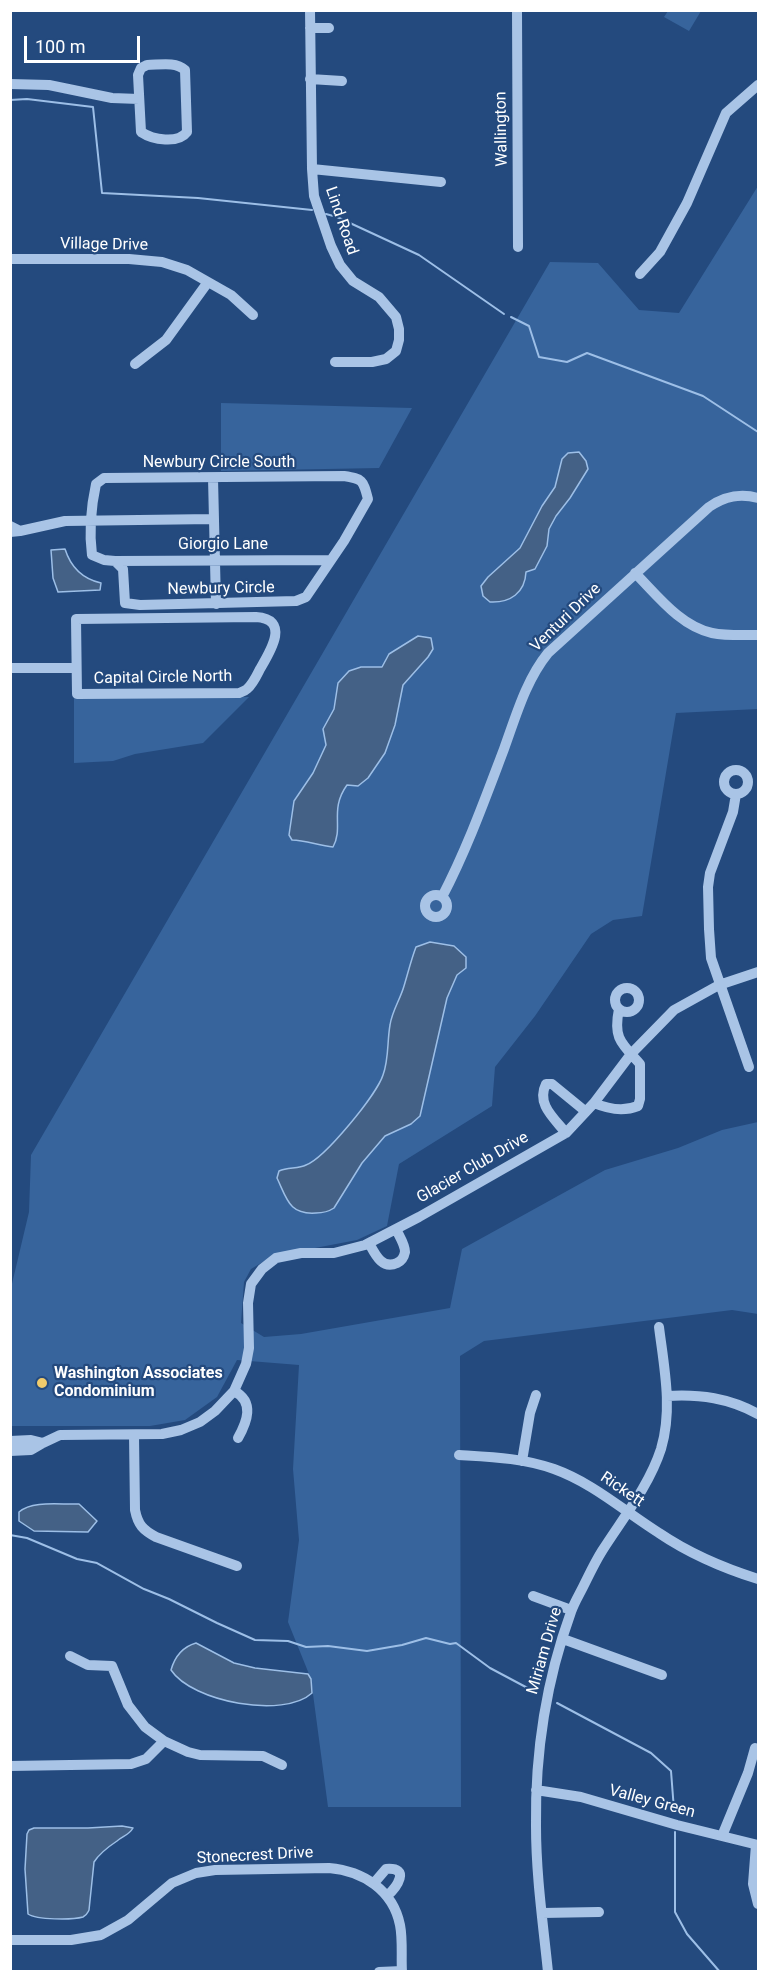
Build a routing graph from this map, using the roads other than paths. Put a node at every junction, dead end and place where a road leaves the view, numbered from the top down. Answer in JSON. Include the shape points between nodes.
{"nodes":[{"id":1,"x":310,"y":10,"type":"edge"},
{"id":2,"x":517,"y":10,"type":"edge"},
{"id":3,"x":310,"y":28,"type":"junction"},
{"id":4,"x":329,"y":28,"type":"dead end"},
{"id":5,"x":310,"y":79,"type":"junction"},
{"id":6,"x":342,"y":81,"type":"dead end"},
{"id":7,"x":10,"y":84,"type":"edge"},
{"id":8,"x":759,"y":86,"type":"edge"},
{"id":9,"x":139,"y":99,"type":"junction"},
{"id":10,"x":312,"y":169,"type":"junction"},
{"id":11,"x":441,"y":182,"type":"dead end"},
{"id":12,"x":519,"y":248,"type":"dead end"},
{"id":13,"x":10,"y":259,"type":"edge"},
{"id":14,"x":640,"y":274,"type":"dead end"},
{"id":15,"x":208,"y":282,"type":"junction"},
{"id":16,"x":254,"y":315,"type":"dead end"},
{"id":17,"x":335,"y":362,"type":"dead end"},
{"id":18,"x":135,"y":364,"type":"dead end"},
{"id":19,"x":213,"y":478,"type":"junction"},
{"id":20,"x":759,"y":498,"type":"edge"},
{"id":21,"x":368,"y":499,"type":"joint"},
{"id":22,"x":213,"y":519,"type":"junction"},
{"id":23,"x":92,"y":521,"type":"junction"},
{"id":24,"x":14,"y":530,"type":"edge"},
{"id":25,"x":215,"y":560,"type":"junction"},
{"id":26,"x":330,"y":560,"type":"junction"},
{"id":27,"x":115,"y":561,"type":"junction"},
{"id":28,"x":635,"y":573,"type":"junction"},
{"id":29,"x":125,"y":603,"type":"junction"},
{"id":30,"x":216,"y":604,"type":"junction"},
{"id":31,"x":124,"y":618,"type":"junction"},
{"id":32,"x":759,"y":635,"type":"edge"},
{"id":33,"x":10,"y":668,"type":"edge"},
{"id":34,"x":76,"y":668,"type":"junction"},
{"id":35,"x":736,"y":794,"type":"dead end"},
{"id":36,"x":442,"y":897,"type":"dead end"},
{"id":37,"x":759,"y":972,"type":"edge"},
{"id":38,"x":719,"y":985,"type":"junction"},
{"id":39,"x":619,"y":1009,"type":"dead end"},
{"id":40,"x":631,"y":1054,"type":"junction"},
{"id":41,"x":749,"y":1067,"type":"dead end"},
{"id":42,"x":594,"y":1103,"type":"junction"},
{"id":43,"x":585,"y":1111,"type":"junction"},
{"id":44,"x":566,"y":1132,"type":"junction"},
{"id":45,"x":396,"y":1229,"type":"junction"},
{"id":46,"x":369,"y":1243,"type":"junction"},
{"id":47,"x":659,"y":1327,"type":"dead end"},
{"id":48,"x":234,"y":1391,"type":"junction"},
{"id":49,"x":536,"y":1395,"type":"dead end"},
{"id":50,"x":667,"y":1396,"type":"junction"},
{"id":51,"x":759,"y":1414,"type":"edge"},
{"id":52,"x":134,"y":1435,"type":"junction"},
{"id":53,"x":238,"y":1438,"type":"dead end"},
{"id":54,"x":11,"y":1446,"type":"edge"},
{"id":55,"x":459,"y":1455,"type":"dead end"},
{"id":56,"x":522,"y":1461,"type":"junction"},
{"id":57,"x":628,"y":1512,"type":"junction"},
{"id":58,"x":237,"y":1566,"type":"dead end"},
{"id":59,"x":759,"y":1578,"type":"edge"},
{"id":60,"x":534,"y":1596,"type":"dead end"},
{"id":61,"x":571,"y":1610,"type":"junction"},
{"id":62,"x":563,"y":1639,"type":"junction"},
{"id":63,"x":70,"y":1656,"type":"dead end"},
{"id":64,"x":662,"y":1675,"type":"dead end"},
{"id":65,"x":164,"y":1741,"type":"junction"},
{"id":66,"x":755,"y":1748,"type":"dead end"},
{"id":67,"x":282,"y":1765,"type":"dead end"},
{"id":68,"x":10,"y":1766,"type":"edge"},
{"id":69,"x":537,"y":1790,"type":"junction"},
{"id":70,"x":723,"y":1836,"type":"junction"},
{"id":71,"x":757,"y":1845,"type":"edge"},
{"id":72,"x":374,"y":1883,"type":"junction"},
{"id":73,"x":387,"y":1896,"type":"junction"},
{"id":74,"x":759,"y":1904,"type":"edge"},
{"id":75,"x":599,"y":1912,"type":"dead end"},
{"id":76,"x":542,"y":1913,"type":"junction"},
{"id":77,"x":10,"y":1940,"type":"edge"},
{"id":78,"x":379,"y":1971,"type":"edge"},
{"id":79,"x":402,"y":1971,"type":"edge"},
{"id":80,"x":548,"y":1971,"type":"edge"}],
"edges":[{"from":1,"to":3,"type":"street","name":"Lind Road"},
{"from":2,"to":12,"type":"street","name":"Wallington"},
{"from":3,"to":4,"type":"street"},
{"from":3,"to":5,"type":"street","name":"Lind Road"},
{"from":5,"to":6,"type":"street"},
{"from":5,"to":10,"type":"street","name":"Lind Road"},
{"from":7,"to":9,"type":"street","via":[[49,85],[112,98]]},
{"from":8,"to":14,"type":"street","via":[[726,113],[677,221],[660,252]]},
{"from":9,"to":9,"type":"street","via":[[141,132],[149,137],[176,140],[187,132],[185,70],[181,66],[141,68]]},
{"from":10,"to":11,"type":"street"},
{"from":10,"to":17,"type":"street","name":"Lind Road","via":[[314,196],[340,265],[353,281],[379,297],[396,317],[399,329],[396,351],[386,359]]},
{"from":13,"to":15,"type":"street","name":"Village Drive","via":[[162,262]]},
{"from":15,"to":16,"type":"street","name":"Village Drive"},
{"from":15,"to":18,"type":"street","via":[[166,340]]},
{"from":19,"to":21,"type":"street","name":"Newbury Circle South","via":[[344,476],[359,479]]},
{"from":19,"to":22,"type":"street"},
{"from":19,"to":23,"type":"street","name":"Newbury Circle South","via":[[104,478],[96,484]]},
{"from":20,"to":28,"type":"street","name":"Venturi Drive","via":[[736,495],[717,501]]},
{"from":21,"to":26,"type":"street","name":"Newbury Circle"},
{"from":22,"to":23,"type":"street"},
{"from":22,"to":25,"type":"street"},
{"from":23,"to":24,"type":"street","via":[[65,521]]},
{"from":23,"to":27,"type":"street","via":[[92,555]]},
{"from":25,"to":26,"type":"street","name":"Giorgio Lane"},
{"from":25,"to":27,"type":"street","name":"Giorgio Lane"},
{"from":25,"to":30,"type":"street"},
{"from":26,"to":30,"type":"street","name":"Newbury Circle","via":[[306,597],[296,601]]},
{"from":27,"to":29,"type":"street","via":[[123,569]]},
{"from":28,"to":32,"type":"street","via":[[674,612],[693,625],[712,633]]},
{"from":28,"to":36,"type":"street","name":"Venturi Drive","via":[[540,663],[466,849]]},
{"from":29,"to":30,"type":"street","name":"Newbury Circle"},
{"from":29,"to":31,"type":"street"},
{"from":31,"to":34,"type":"street","via":[[76,619]]},
{"from":31,"to":34,"type":"street","name":"Capital Circle North","via":[[264,617],[275,626],[275,636],[262,666],[246,690],[238,693],[77,694]]},
{"from":33,"to":34,"type":"street"},
{"from":35,"to":38,"type":"street","via":[[708,887],[711,958]]},
{"from":37,"to":38,"type":"street","name":"Glacier Club Drive"},
{"from":38,"to":40,"type":"street","name":"Glacier Club Drive","via":[[674,1010]]},
{"from":38,"to":41,"type":"street"},
{"from":39,"to":40,"type":"street","via":[[617,1034]]},
{"from":40,"to":42,"type":"street","name":"Glacier Club Drive"},
{"from":40,"to":42,"type":"street","via":[[640,1064],[638,1106],[615,1109]]},
{"from":42,"to":43,"type":"street","name":"Glacier Club Drive"},
{"from":43,"to":44,"type":"street","name":"Glacier Club Drive"},
{"from":43,"to":44,"type":"street","via":[[552,1084],[546,1084],[542,1100]]},
{"from":44,"to":45,"type":"street","name":"Glacier Club Drive"},
{"from":45,"to":46,"type":"street","name":"Glacier Club Drive"},
{"from":45,"to":46,"type":"street","via":[[405,1254],[395,1264],[386,1265],[377,1258]]},
{"from":46,"to":48,"type":"street","name":"Glacier Club Drive","via":[[334,1253],[276,1258],[262,1269],[251,1284],[249,1348]]},
{"from":47,"to":50,"type":"street","name":"Miriam Drive"},
{"from":48,"to":52,"type":"street","name":"Glacier Club Drive","via":[[200,1422],[162,1434]]},
{"from":48,"to":53,"type":"street","via":[[247,1404],[245,1424]]},
{"from":49,"to":56,"type":"street"},
{"from":50,"to":51,"type":"street","via":[[717,1398]]},
{"from":50,"to":57,"type":"street","name":"Miriam Drive","via":[[661,1449]]},
{"from":52,"to":54,"type":"street","name":"Glacier Club Drive","via":[[60,1435],[31,1450]]},
{"from":52,"to":58,"type":"street","via":[[135,1510],[144,1531]]},
{"from":55,"to":56,"type":"street","name":"Rickett"},
{"from":56,"to":57,"type":"street","name":"Rickett","via":[[578,1480]]},
{"from":57,"to":59,"type":"street","name":"Rickett","via":[[697,1556]]},
{"from":57,"to":61,"type":"street","name":"Miriam Drive","via":[[600,1554]]},
{"from":60,"to":61,"type":"street"},
{"from":61,"to":62,"type":"street","name":"Miriam Drive"},
{"from":62,"to":64,"type":"street"},
{"from":62,"to":69,"type":"street","name":"Miriam Drive","via":[[545,1707]]},
{"from":63,"to":65,"type":"street","via":[[88,1665],[112,1666],[128,1705]]},
{"from":65,"to":67,"type":"street","via":[[200,1755],[263,1756]]},
{"from":65,"to":68,"type":"street","via":[[146,1759],[131,1764]]},
{"from":66,"to":70,"type":"street"},
{"from":69,"to":70,"type":"street","name":"Valley Green","via":[[581,1797]]},
{"from":69,"to":76,"type":"street","name":"Miriam Drive"},
{"from":70,"to":71,"type":"street","name":"Valley Green"},
{"from":71,"to":74,"type":"street","via":[[753,1884]]},
{"from":72,"to":73,"type":"street","name":"Stonecrest Drive"},
{"from":72,"to":73,"type":"street","via":[[386,1869],[398,1872],[399,1883]]},
{"from":72,"to":77,"type":"street","name":"Stonecrest Drive","via":[[357,1873],[329,1868],[205,1871],[172,1883],[128,1920],[101,1935],[83,1939]]},
{"from":73,"to":79,"type":"street","name":"Stonecrest Drive","via":[[400,1927]]},
{"from":75,"to":76,"type":"street"},
{"from":76,"to":80,"type":"street","name":"Miriam Drive"},
{"from":78,"to":79,"type":"street"}]}
